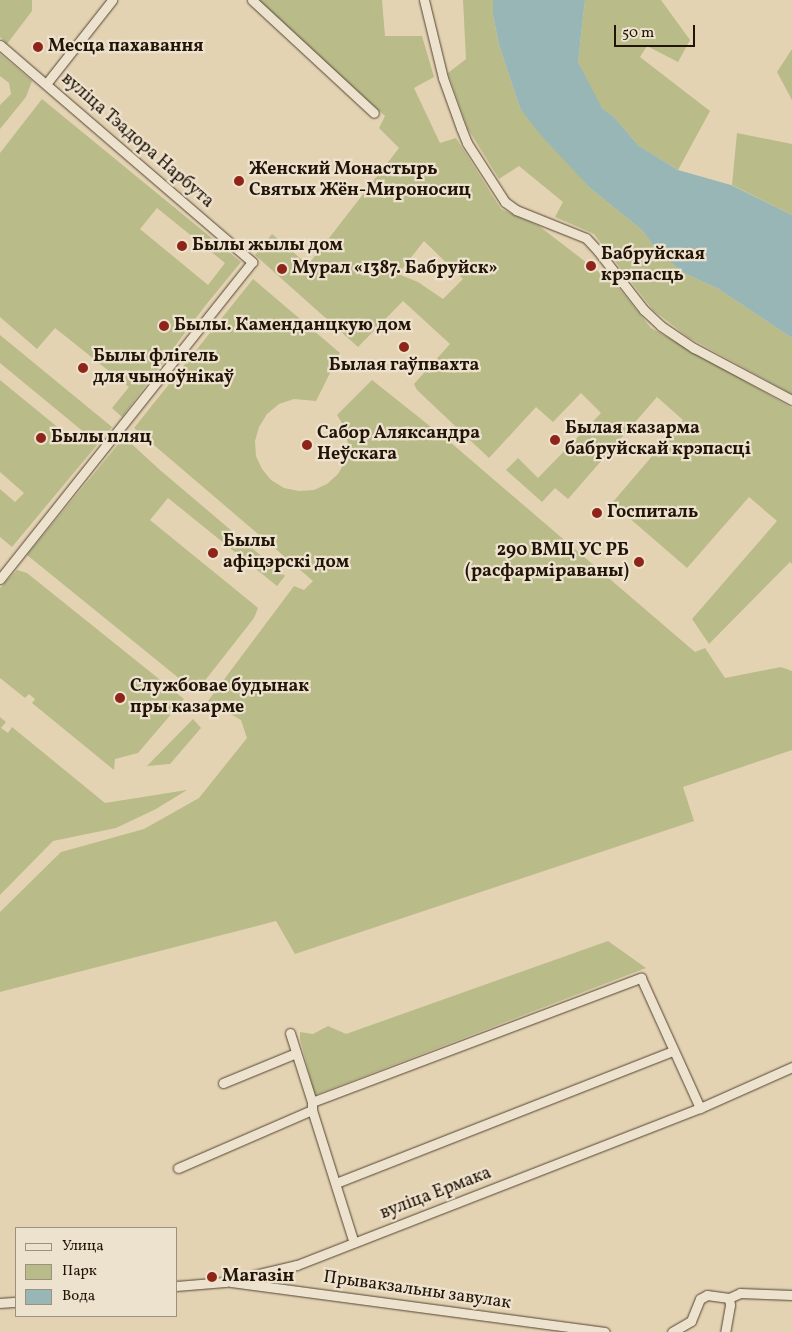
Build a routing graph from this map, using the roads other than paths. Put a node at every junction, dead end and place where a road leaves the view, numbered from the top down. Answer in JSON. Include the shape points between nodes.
{"nodes":[{"id":1,"x":112,"y":0,"type":"edge"},
{"id":2,"x":252,"y":0,"type":"edge"},
{"id":3,"x":424,"y":0,"type":"edge"},
{"id":4,"x":0,"y":45,"type":"edge"},
{"id":5,"x":46,"y":84,"type":"junction"},
{"id":6,"x":374,"y":113,"type":"dead end"},
{"id":7,"x":792,"y":400,"type":"edge"},
{"id":8,"x":0,"y":579,"type":"edge"},
{"id":9,"x":290,"y":1034,"type":"dead end"},
{"id":10,"x":673,"y":1051,"type":"junction"},
{"id":11,"x":296,"y":1053,"type":"junction"},
{"id":12,"x":792,"y":1068,"type":"edge"},
{"id":13,"x":223,"y":1083,"type":"dead end"},
{"id":14,"x":312,"y":1106,"type":"junction"},
{"id":15,"x":700,"y":1108,"type":"junction"},
{"id":16,"x":178,"y":1168,"type":"dead end"},
{"id":17,"x":336,"y":1183,"type":"junction"},
{"id":18,"x":354,"y":1244,"type":"junction"},
{"id":19,"x":225,"y":1282,"type":"junction"},
{"id":20,"x":178,"y":1286,"type":"edge"},
{"id":21,"x":792,"y":1295,"type":"edge"},
{"id":22,"x":729,"y":1298,"type":"junction"},
{"id":23,"x":15,"y":1302,"type":"edge"},
{"id":24,"x":0,"y":1303,"type":"edge"},
{"id":25,"x":605,"y":1332,"type":"edge"},
{"id":26,"x":672,"y":1332,"type":"edge"},
{"id":27,"x":726,"y":1332,"type":"edge"}],
"edges":[{"from":1,"to":5,"type":"street"},
{"from":2,"to":6,"type":"street"},
{"from":3,"to":7,"type":"street","via":[[443,78],[467,143],[505,202],[516,210],[586,238],[660,326],[694,348]]},
{"from":4,"to":5,"type":"street","name":"вуліца Тэадора Нарбута"},
{"from":5,"to":8,"type":"street","name":"вуліца Тэадора Нарбута","via":[[252,262]]},
{"from":9,"to":11,"type":"street"},
{"from":10,"to":14,"type":"street","via":[[641,978]]},
{"from":10,"to":15,"type":"street"},
{"from":10,"to":17,"type":"street"},
{"from":11,"to":13,"type":"street"},
{"from":11,"to":14,"type":"street"},
{"from":12,"to":15,"type":"street","name":"вуліца Ермака"},
{"from":14,"to":16,"type":"street"},
{"from":14,"to":17,"type":"street"},
{"from":15,"to":18,"type":"street","name":"вуліца Ермака"},
{"from":17,"to":18,"type":"street"},
{"from":18,"to":19,"type":"street","name":"вуліца Ермака","via":[[297,1265]]},
{"from":19,"to":20,"type":"street","name":"вуліца Ермака"},
{"from":19,"to":25,"type":"street","name":"Прывакзальны завулак"},
{"from":21,"to":22,"type":"street","via":[[740,1293]]},
{"from":22,"to":26,"type":"street","via":[[707,1296],[700,1299],[691,1321]]},
{"from":22,"to":27,"type":"street"},
{"from":23,"to":24,"type":"street"}]}
